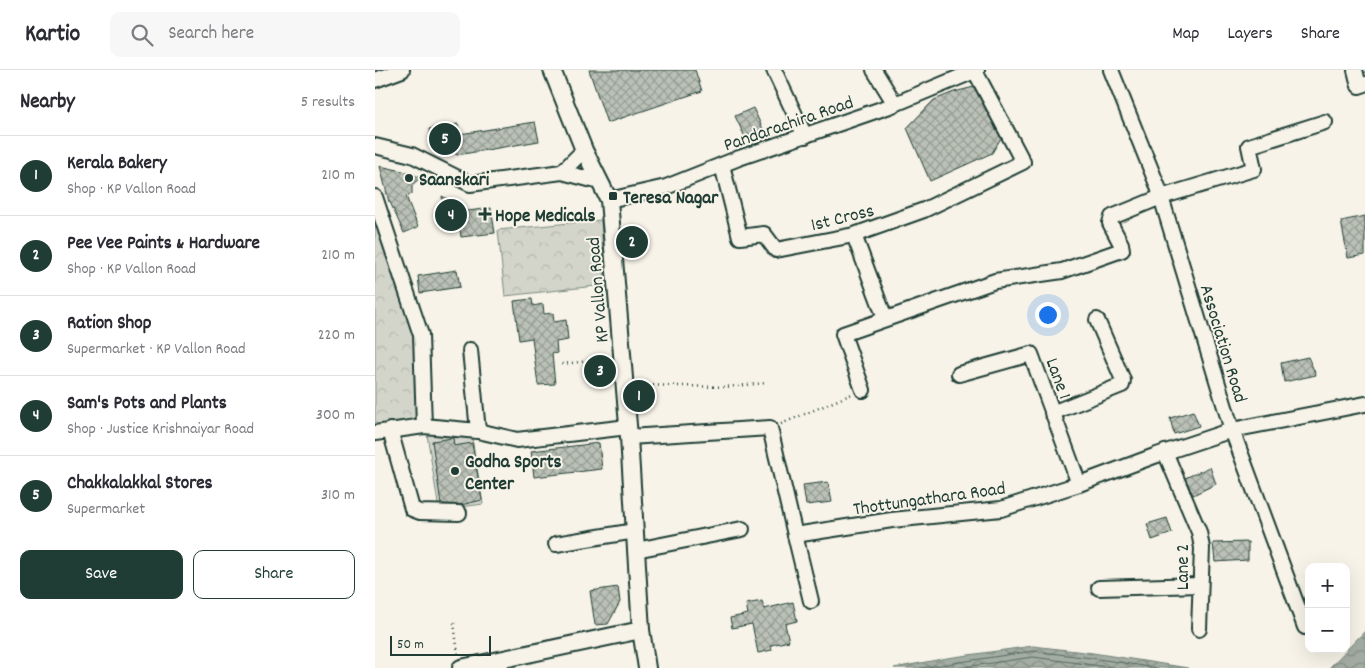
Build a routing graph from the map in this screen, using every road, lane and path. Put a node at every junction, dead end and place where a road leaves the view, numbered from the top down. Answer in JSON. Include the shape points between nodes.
{"nodes":[{"id":1,"x":402,"y":70,"type":"edge"},
{"id":2,"x":552,"y":70,"type":"edge"},
{"id":3,"x":774,"y":70,"type":"edge"},
{"id":4,"x":874,"y":70,"type":"edge"},
{"id":5,"x":976,"y":70,"type":"edge"},
{"id":6,"x":1111,"y":70,"type":"edge"},
{"id":7,"x":1355,"y":70,"type":"edge"},
{"id":8,"x":375,"y":80,"type":"edge"},
{"id":9,"x":1365,"y":84,"type":"edge"},
{"id":10,"x":895,"y":104,"type":"junction"},
{"id":11,"x":1325,"y":122,"type":"dead end"},
{"id":12,"x":805,"y":136,"type":"junction"},
{"id":13,"x":375,"y":146,"type":"edge"},
{"id":14,"x":585,"y":150,"type":"junction"},
{"id":15,"x":722,"y":165,"type":"junction"},
{"id":16,"x":562,"y":172,"type":"junction"},
{"id":17,"x":600,"y":182,"type":"junction"},
{"id":18,"x":375,"y":197,"type":"edge"},
{"id":19,"x":1161,"y":197,"type":"junction"},
{"id":20,"x":609,"y":200,"type":"junction"},
{"id":21,"x":854,"y":235,"type":"junction"},
{"id":22,"x":885,"y":318,"type":"junction"},
{"id":23,"x":1097,"y":320,"type":"dead end"},
{"id":24,"x":470,"y":350,"type":"dead end"},
{"id":25,"x":622,"y":358,"type":"junction"},
{"id":26,"x":562,"y":364,"type":"dead end"},
{"id":27,"x":959,"y":374,"type":"dead end"},
{"id":28,"x":767,"y":383,"type":"dead end"},
{"id":29,"x":624,"y":385,"type":"junction"},
{"id":30,"x":863,"y":390,"type":"joint"},
{"id":31,"x":1365,"y":404,"type":"edge"},
{"id":32,"x":1052,"y":413,"type":"junction"},
{"id":33,"x":425,"y":426,"type":"junction"},
{"id":34,"x":770,"y":428,"type":"junction"},
{"id":35,"x":390,"y":430,"type":"junction"},
{"id":36,"x":1232,"y":430,"type":"junction"},
{"id":37,"x":478,"y":431,"type":"junction"},
{"id":38,"x":628,"y":432,"type":"junction"},
{"id":39,"x":375,"y":433,"type":"edge"},
{"id":40,"x":1165,"y":452,"type":"junction"},
{"id":41,"x":1079,"y":484,"type":"junction"},
{"id":42,"x":459,"y":513,"type":"dead end"},
{"id":43,"x":742,"y":529,"type":"dead end"},
{"id":44,"x":635,"y":530,"type":"junction"},
{"id":45,"x":795,"y":535,"type":"junction"},
{"id":46,"x":556,"y":544,"type":"dead end"},
{"id":47,"x":636,"y":550,"type":"junction"},
{"id":48,"x":1200,"y":585,"type":"junction"},
{"id":49,"x":1099,"y":588,"type":"dead end"},
{"id":50,"x":811,"y":601,"type":"dead end"},
{"id":51,"x":454,"y":624,"type":"dead end"},
{"id":52,"x":1305,"y":627,"type":"dead end"},
{"id":53,"x":1199,"y":629,"type":"dead end"},
{"id":54,"x":641,"y":630,"type":"junction"},
{"id":55,"x":460,"y":664,"type":"edge"},
{"id":56,"x":647,"y":668,"type":"edge"}],
"edges":[{"from":1,"to":8,"type":"street"},
{"from":2,"to":14,"type":"street","name":"KP Vallon Road"},
{"from":3,"to":12,"type":"street"},
{"from":4,"to":10,"type":"street"},
{"from":5,"to":10,"type":"street","name":"Pandarachira Road"},
{"from":5,"to":21,"type":"street","name":"1st Cross","via":[[1023,162],[924,210]]},
{"from":6,"to":19,"type":"street","name":"Association Road"},
{"from":7,"to":9,"type":"street","via":[[1359,86]]},
{"from":10,"to":12,"type":"street","name":"Pandarachira Road"},
{"from":11,"to":19,"type":"street","via":[[1249,146],[1253,169]]},
{"from":12,"to":15,"type":"street","name":"Pandarachira Road"},
{"from":13,"to":16,"type":"street","via":[[411,156],[470,184]]},
{"from":14,"to":16,"type":"street"},
{"from":14,"to":17,"type":"street","name":"KP Vallon Road"},
{"from":15,"to":20,"type":"street","name":"Pandarachira Road","via":[[666,187]]},
{"from":15,"to":21,"type":"street","name":"1st Cross","via":[[739,237],[764,234],[776,250]]},
{"from":16,"to":17,"type":"street"},
{"from":17,"to":20,"type":"street","name":"KP Vallon Road"},
{"from":18,"to":33,"type":"street","via":[[421,335]]},
{"from":19,"to":22,"type":"street","via":[[1112,217],[1109,223],[1122,250],[1062,271],[995,281]]},
{"from":19,"to":36,"type":"street","name":"Association Road"},
{"from":20,"to":25,"type":"street","name":"KP Vallon Road"},
{"from":21,"to":22,"type":"street"},
{"from":22,"to":30,"type":"street","via":[[843,334]]},
{"from":23,"to":32,"type":"street","via":[[1123,385]]},
{"from":24,"to":37,"type":"street"},
{"from":25,"to":26,"type":"path"},
{"from":25,"to":29,"type":"street","name":"KP Vallon Road"},
{"from":27,"to":32,"type":"street","name":"Lane 1","via":[[1031,354]]},
{"from":28,"to":29,"type":"path","via":[[725,387]]},
{"from":29,"to":38,"type":"street","name":"KP Vallon Road"},
{"from":30,"to":34,"type":"path"},
{"from":31,"to":36,"type":"street","name":"Thottungathara Road"},
{"from":32,"to":41,"type":"street","name":"Lane 1"},
{"from":33,"to":35,"type":"street"},
{"from":33,"to":37,"type":"street"},
{"from":34,"to":38,"type":"street"},
{"from":34,"to":45,"type":"street"},
{"from":35,"to":39,"type":"street"},
{"from":35,"to":42,"type":"street","via":[[412,509]]},
{"from":36,"to":40,"type":"street","name":"Thottungathara Road"},
{"from":36,"to":52,"type":"street","name":"Association Road"},
{"from":37,"to":38,"type":"street","via":[[517,440]]},
{"from":38,"to":44,"type":"street","name":"KP Vallon Road"},
{"from":40,"to":41,"type":"street","name":"Thottungathara Road"},
{"from":40,"to":48,"type":"street","name":"Lane 2","via":[[1199,532],[1202,548]]},
{"from":41,"to":45,"type":"street","name":"Thottungathara Road","via":[[1001,509],[892,520]]},
{"from":43,"to":47,"type":"street"},
{"from":44,"to":46,"type":"street"},
{"from":44,"to":47,"type":"street","name":"KP Vallon Road"},
{"from":45,"to":50,"type":"street"},
{"from":47,"to":54,"type":"street","name":"KP Vallon Road"},
{"from":48,"to":49,"type":"street"},
{"from":48,"to":53,"type":"street","name":"Lane 2"},
{"from":51,"to":55,"type":"path"},
{"from":54,"to":55,"type":"street"},
{"from":54,"to":56,"type":"street","name":"KP Vallon Road"}]}
